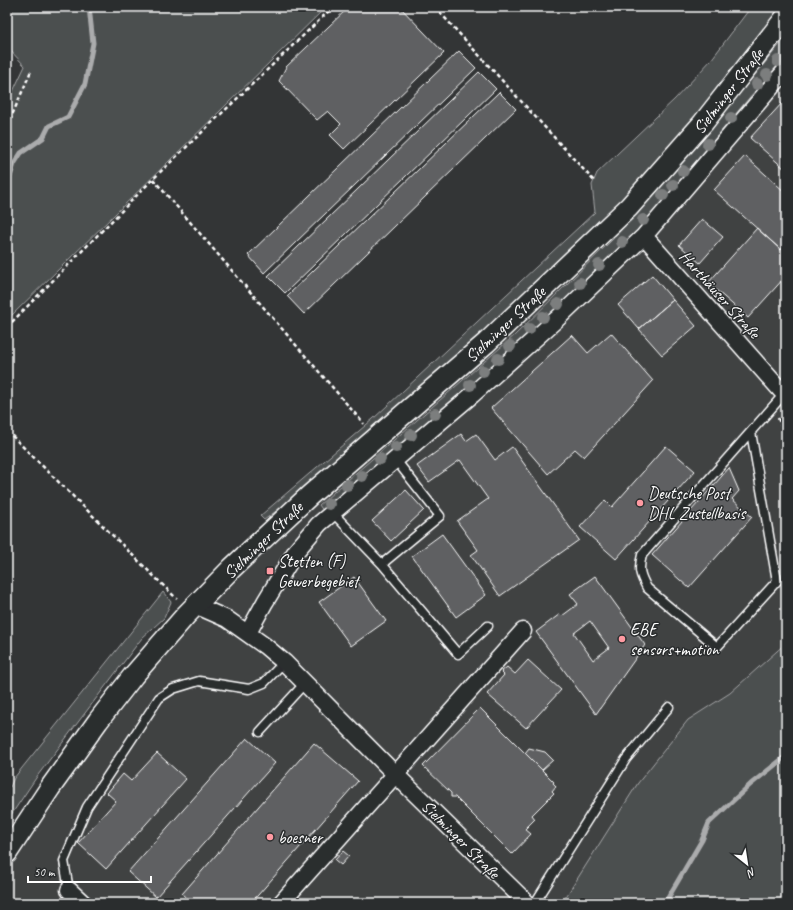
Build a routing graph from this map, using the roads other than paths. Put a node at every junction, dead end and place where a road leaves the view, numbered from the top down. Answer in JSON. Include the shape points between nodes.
{"nodes":[{"id":1,"x":786,"y":17,"type":"edge"},
{"id":2,"x":786,"y":70,"type":"edge"},
{"id":3,"x":644,"y":236,"type":"junction"},
{"id":4,"x":784,"y":394,"type":"joint"},
{"id":5,"x":751,"y":432,"type":"junction"},
{"id":6,"x":395,"y":459,"type":"junction"},
{"id":7,"x":333,"y":513,"type":"junction"},
{"id":8,"x":382,"y":564,"type":"junction"},
{"id":9,"x":196,"y":606,"type":"junction"},
{"id":10,"x":488,"y":626,"type":"dead end"},
{"id":11,"x":523,"y":631,"type":"dead end"},
{"id":12,"x":248,"y":633,"type":"junction"},
{"id":13,"x":284,"y":662,"type":"junction"},
{"id":14,"x":305,"y":682,"type":"junction"},
{"id":15,"x":669,"y":706,"type":"dead end"},
{"id":16,"x":260,"y":732,"type":"dead end"},
{"id":17,"x":396,"y":775,"type":"junction"},
{"id":18,"x":7,"y":853,"type":"edge"},
{"id":19,"x":69,"y":890,"type":"joint"},
{"id":20,"x":83,"y":903,"type":"edge"},
{"id":21,"x":281,"y":903,"type":"edge"},
{"id":22,"x":527,"y":903,"type":"edge"},
{"id":23,"x":535,"y":903,"type":"edge"}],
"edges":[{"from":1,"to":9,"type":"street","name":"Sielminger Straße","via":[[703,123],[629,207],[486,343],[310,495]]},
{"from":2,"to":3,"type":"street","name":"Sielminger Straße"},
{"from":3,"to":4,"type":"street","name":"Harthäuser Straße"},
{"from":3,"to":6,"type":"street","name":"Sielminger Straße","via":[[557,319]]},
{"from":4,"to":5,"type":"lane"},
{"from":5,"to":5,"type":"lane","via":[[642,555],[639,566],[640,576],[647,588],[717,647],[777,581]]},
{"from":6,"to":7,"type":"street","name":"Sielminger Straße"},
{"from":6,"to":8,"type":"lane","via":[[440,516]]},
{"from":7,"to":8,"type":"lane"},
{"from":7,"to":12,"type":"street","name":"Sielminger Straße","via":[[319,524],[296,551]]},
{"from":8,"to":10,"type":"lane","via":[[458,654]]},
{"from":9,"to":12,"type":"street","name":"Sielminger Straße","via":[[227,619]]},
{"from":9,"to":18,"type":"street","name":"Sielminger Straße","via":[[143,664],[98,721]]},
{"from":11,"to":17,"type":"street"},
{"from":12,"to":13,"type":"street","name":"Sielminger Straße"},
{"from":13,"to":14,"type":"street","name":"Sielminger Straße"},
{"from":13,"to":19,"type":"lane","via":[[264,683],[249,689],[200,681],[173,688],[159,698],[87,807],[64,861]]},
{"from":14,"to":16,"type":"lane"},
{"from":14,"to":17,"type":"street","name":"Sielminger Straße"},
{"from":15,"to":23,"type":"lane","via":[[626,759]]},
{"from":17,"to":21,"type":"street"},
{"from":17,"to":22,"type":"street","name":"Sielminger Straße"},
{"from":19,"to":20,"type":"street"}]}
